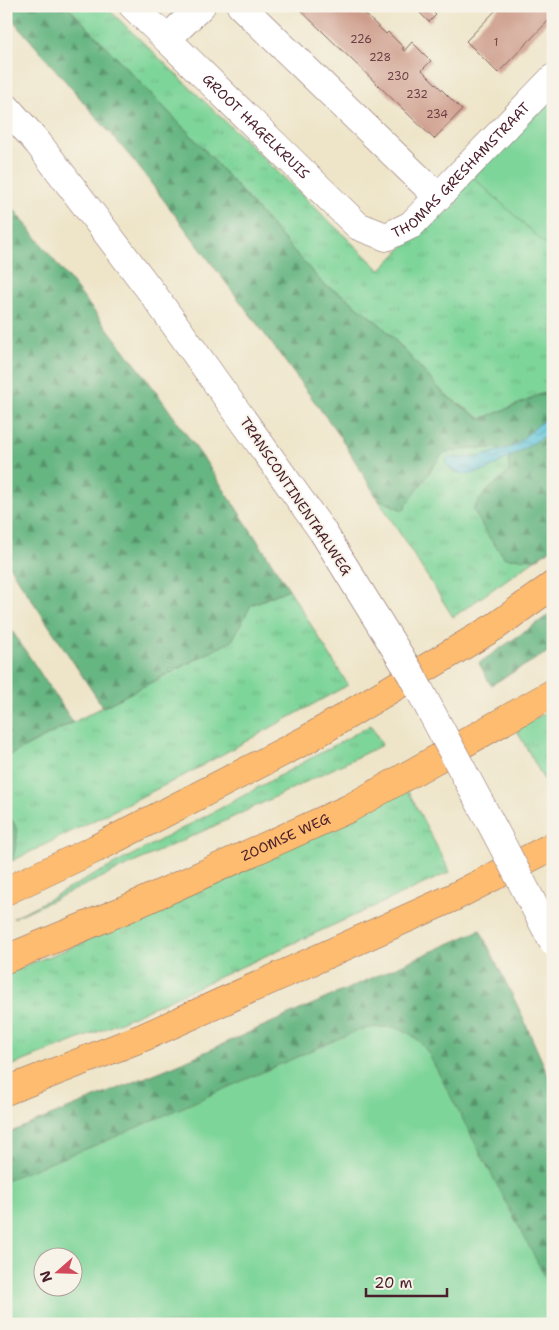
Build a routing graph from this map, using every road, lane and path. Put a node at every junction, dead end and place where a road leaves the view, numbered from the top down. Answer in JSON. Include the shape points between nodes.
{"nodes":[{"id":1,"x":133,"y":6,"type":"edge"},
{"id":2,"x":201,"y":6,"type":"edge"},
{"id":3,"x":241,"y":6,"type":"edge"},
{"id":4,"x":167,"y":39,"type":"junction"},
{"id":5,"x":553,"y":78,"type":"edge"},
{"id":6,"x":6,"y":107,"type":"edge"},
{"id":7,"x":438,"y":197,"type":"junction"},
{"id":8,"x":386,"y":237,"type":"joint"},
{"id":9,"x":553,"y":585,"type":"edge"},
{"id":10,"x":553,"y":693,"type":"edge"},
{"id":11,"x":553,"y":846,"type":"edge"},
{"id":12,"x":6,"y":891,"type":"edge"},
{"id":13,"x":553,"y":942,"type":"edge"},
{"id":14,"x":6,"y":958,"type":"edge"},
{"id":15,"x":6,"y":1091,"type":"edge"}],
"edges":[{"from":1,"to":4,"type":"street","name":"GROOT HAGELKRUIS"},
{"from":2,"to":4,"type":"street"},
{"from":3,"to":7,"type":"street"},
{"from":4,"to":8,"type":"street","name":"GROOT HAGELKRUIS","via":[[358,226]]},
{"from":5,"to":7,"type":"street","name":"THOMAS GRESHAMSTRAAT"},
{"from":6,"to":13,"type":"street","name":"TRANSCONTINENTAALWEG","bridge":true,"via":[[38,143],[153,294],[323,532],[411,674]]},
{"from":7,"to":8,"type":"street","name":"THOMAS GRESHAMSTRAAT","via":[[411,225]]},
{"from":9,"to":12,"type":"highway","via":[[496,626],[306,740]]},
{"from":10,"to":14,"type":"highway","name":"ZOOMSE WEG","via":[[350,808],[124,910]]},
{"from":11,"to":15,"type":"highway","via":[[452,898],[144,1038]]}]}
